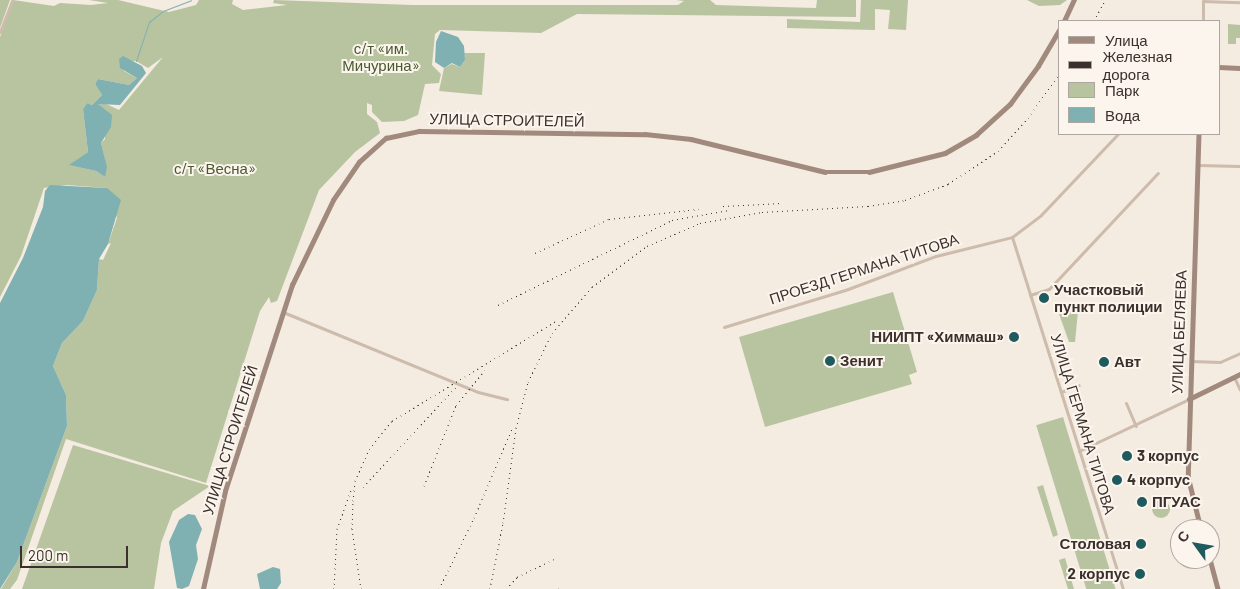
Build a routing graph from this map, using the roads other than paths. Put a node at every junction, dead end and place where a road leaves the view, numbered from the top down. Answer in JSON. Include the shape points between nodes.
{"nodes":[{"id":1,"x":12,"y":0,"type":"edge"},
{"id":2,"x":1074,"y":0,"type":"edge"},
{"id":3,"x":1203,"y":0,"type":"edge"},
{"id":4,"x":1240,"y":2,"type":"edge"},
{"id":5,"x":1064,"y":20,"type":"edge"},
{"id":6,"x":1203,"y":20,"type":"edge"},
{"id":7,"x":0,"y":32,"type":"edge"},
{"id":8,"x":1058,"y":32,"type":"edge"},
{"id":9,"x":1220,"y":67,"type":"edge"},
{"id":10,"x":1240,"y":68,"type":"edge"},
{"id":11,"x":1117,"y":135,"type":"edge"},
{"id":12,"x":1199,"y":135,"type":"edge"},
{"id":13,"x":1198,"y":165,"type":"junction"},
{"id":14,"x":1240,"y":166,"type":"edge"},
{"id":15,"x":1158,"y":174,"type":"dead end"},
{"id":16,"x":1012,"y":237,"type":"junction"},
{"id":17,"x":1030,"y":295,"type":"junction"},
{"id":18,"x":283,"y":312,"type":"junction"},
{"id":19,"x":724,"y":327,"type":"dead end"},
{"id":20,"x":1240,"y":353,"type":"edge"},
{"id":21,"x":1190,"y":361,"type":"junction"},
{"id":22,"x":1240,"y":374,"type":"edge"},
{"id":23,"x":1234,"y":377,"type":"junction"},
{"id":24,"x":1079,"y":385,"type":"dead end"},
{"id":25,"x":1240,"y":390,"type":"edge"},
{"id":26,"x":1061,"y":392,"type":"junction"},
{"id":27,"x":507,"y":399,"type":"dead end"},
{"id":28,"x":1188,"y":399,"type":"junction"},
{"id":29,"x":1126,"y":403,"type":"dead end"},
{"id":30,"x":1136,"y":426,"type":"junction"},
{"id":31,"x":1079,"y":451,"type":"junction"},
{"id":32,"x":1199,"y":519,"type":"edge"},
{"id":33,"x":1213,"y":569,"type":"edge"},
{"id":34,"x":203,"y":589,"type":"edge"},
{"id":35,"x":1123,"y":589,"type":"edge"},
{"id":36,"x":1218,"y":589,"type":"edge"}],
"edges":[{"from":1,"to":7,"type":"street"},
{"from":2,"to":5,"type":"main road"},
{"from":3,"to":4,"type":"street"},
{"from":3,"to":6,"type":"street"},
{"from":8,"to":18,"type":"main road","name":"УЛИЦА СТРОИТЕЛЕЙ","via":[[1010,104],[976,135],[945,153],[869,172],[825,172],[690,140],[645,134],[419,131],[386,138],[359,162],[333,200],[307,249]]},
{"from":9,"to":10,"type":"main road"},
{"from":11,"to":16,"type":"street","via":[[1040,215]]},
{"from":12,"to":13,"type":"main road","name":"УЛИЦА БЕЛЯЕВА"},
{"from":13,"to":14,"type":"street"},
{"from":13,"to":21,"type":"main road","name":"УЛИЦА БЕЛЯЕВА"},
{"from":15,"to":17,"type":"street","via":[[1049,289]]},
{"from":16,"to":17,"type":"street","name":"УЛИЦА ГЕРМАНА ТИТОВА"},
{"from":16,"to":19,"type":"street","name":"ПРОЕЗД ГЕРМАНА ТИТОВА","via":[[936,256],[848,289]]},
{"from":17,"to":26,"type":"street","name":"УЛИЦА ГЕРМАНА ТИТОВА"},
{"from":18,"to":27,"type":"street","via":[[478,392]]},
{"from":18,"to":34,"type":"main road","name":"УЛИЦА СТРОИТЕЛЕЙ","via":[[225,491]]},
{"from":20,"to":21,"type":"street","via":[[1220,362]]},
{"from":21,"to":28,"type":"main road","name":"УЛИЦА БЕЛЯЕВА"},
{"from":22,"to":23,"type":"main road"},
{"from":23,"to":25,"type":"street"},
{"from":23,"to":28,"type":"main road"},
{"from":24,"to":26,"type":"street"},
{"from":26,"to":31,"type":"street","name":"УЛИЦА ГЕРМАНА ТИТОВА"},
{"from":28,"to":30,"type":"street"},
{"from":28,"to":32,"type":"main road","name":"УЛИЦА БЕЛЯЕВА","via":[[1188,476]]},
{"from":29,"to":30,"type":"street"},
{"from":30,"to":31,"type":"street"},
{"from":31,"to":35,"type":"street","name":"УЛИЦА ГЕРМАНА ТИТОВА"},
{"from":33,"to":36,"type":"main road"}]}
